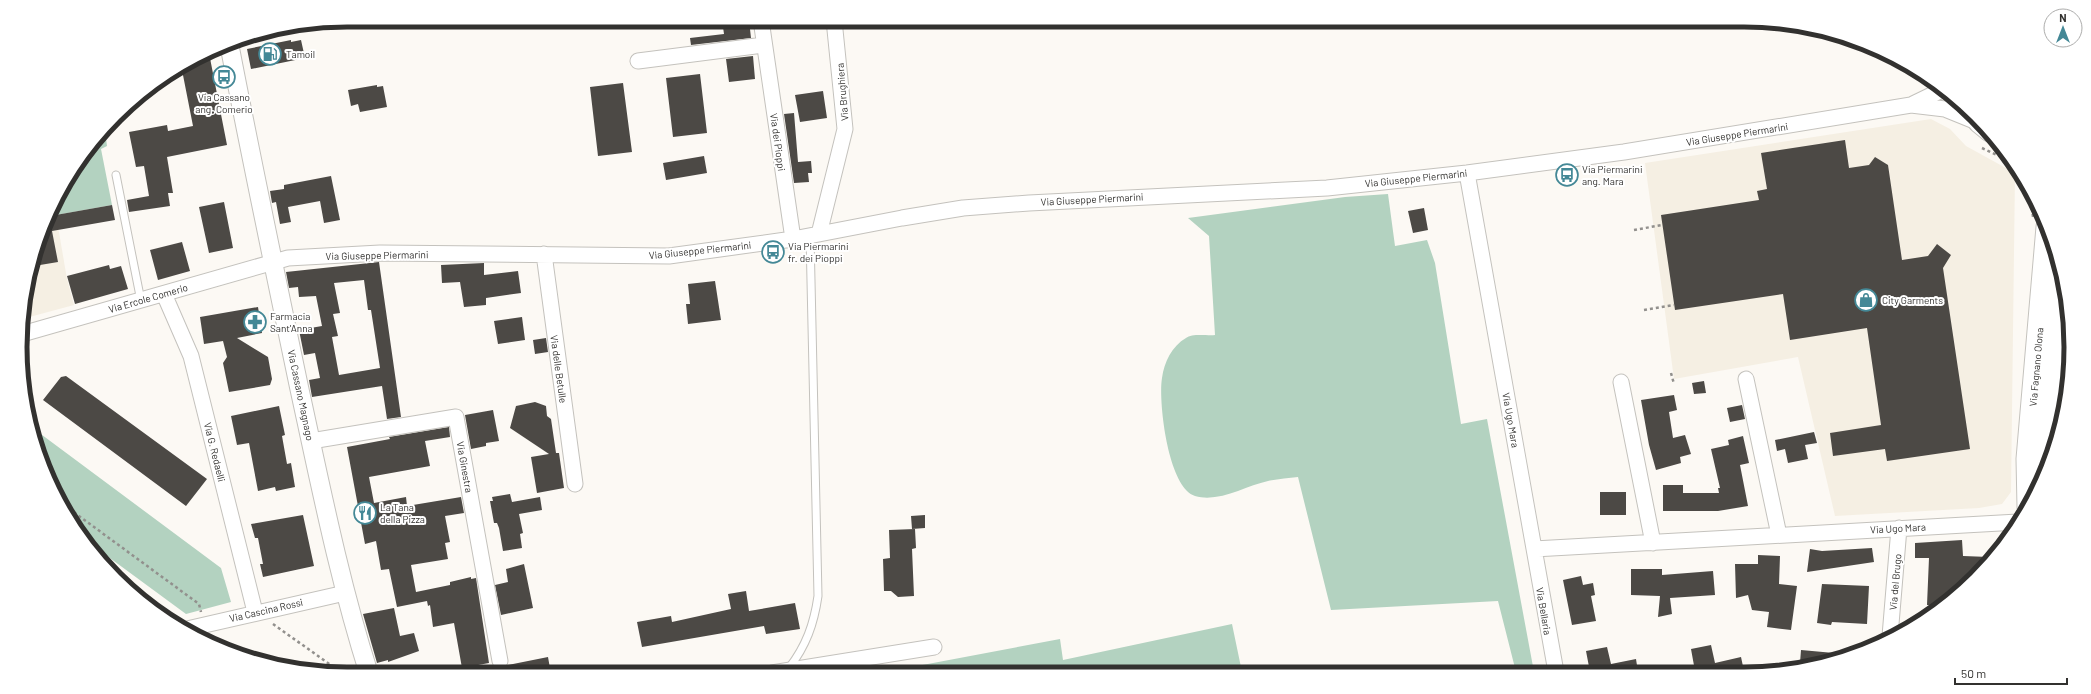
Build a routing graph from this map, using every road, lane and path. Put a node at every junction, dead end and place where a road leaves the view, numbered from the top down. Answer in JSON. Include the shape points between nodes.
{"nodes":[{"id":1,"x":762,"y":27,"type":"edge"},
{"id":2,"x":835,"y":27,"type":"edge"},
{"id":3,"x":764,"y":45,"type":"junction"},
{"id":4,"x":230,"y":49,"type":"edge"},
{"id":5,"x":638,"y":61,"type":"dead end"},
{"id":6,"x":1938,"y":92,"type":"edge"},
{"id":7,"x":1911,"y":105,"type":"junction"},
{"id":8,"x":1977,"y":128,"type":"edge"},
{"id":9,"x":1983,"y":134,"type":"edge"},
{"id":10,"x":2002,"y":158,"type":"edge"},
{"id":11,"x":1467,"y":173,"type":"junction"},
{"id":12,"x":116,"y":175,"type":"dead end"},
{"id":13,"x":1662,"y":225,"type":"dead end"},
{"id":14,"x":1634,"y":230,"type":"dead end"},
{"id":15,"x":814,"y":235,"type":"junction"},
{"id":16,"x":793,"y":239,"type":"junction"},
{"id":17,"x":2046,"y":241,"type":"edge"},
{"id":18,"x":544,"y":254,"type":"junction"},
{"id":19,"x":273,"y":262,"type":"junction"},
{"id":20,"x":164,"y":294,"type":"junction"},
{"id":21,"x":2060,"y":299,"type":"edge"},
{"id":22,"x":141,"y":301,"type":"junction"},
{"id":23,"x":1674,"y":305,"type":"dead end"},
{"id":24,"x":1644,"y":310,"type":"dead end"},
{"id":25,"x":28,"y":332,"type":"edge"},
{"id":26,"x":1671,"y":373,"type":"dead end"},
{"id":27,"x":1746,"y":379,"type":"dead end"},
{"id":28,"x":1621,"y":382,"type":"dead end"},
{"id":29,"x":1674,"y":384,"type":"dead end"},
{"id":30,"x":311,"y":442,"type":"junction"},
{"id":31,"x":2046,"y":451,"type":"edge"},
{"id":32,"x":575,"y":484,"type":"dead end"},
{"id":33,"x":2028,"y":495,"type":"edge"},
{"id":34,"x":73,"y":511,"type":"edge"},
{"id":35,"x":2012,"y":522,"type":"edge"},
{"id":36,"x":1900,"y":528,"type":"junction"},
{"id":37,"x":1779,"y":535,"type":"junction"},
{"id":38,"x":1653,"y":543,"type":"junction"},
{"id":39,"x":1534,"y":549,"type":"junction"},
{"id":40,"x":345,"y":593,"type":"junction"},
{"id":41,"x":256,"y":612,"type":"junction"},
{"id":42,"x":202,"y":616,"type":"dead end"},
{"id":43,"x":269,"y":621,"type":"dead end"},
{"id":44,"x":193,"y":627,"type":"edge"},
{"id":45,"x":1890,"y":632,"type":"edge"},
{"id":46,"x":934,"y":647,"type":"dead end"},
{"id":47,"x":500,"y":661,"type":"dead end"},
{"id":48,"x":333,"y":666,"type":"edge"},
{"id":49,"x":367,"y":667,"type":"edge"},
{"id":50,"x":791,"y":667,"type":"edge"},
{"id":51,"x":812,"y":667,"type":"edge"},
{"id":52,"x":1555,"y":667,"type":"edge"}],
"edges":[{"from":1,"to":3,"type":"street","name":"Via dei Pioppi"},
{"from":2,"to":15,"type":"street","name":"Via Brughiera","via":[[845,129]]},
{"from":3,"to":5,"type":"street"},
{"from":3,"to":16,"type":"street","name":"Via dei Pioppi"},
{"from":4,"to":19,"type":"street","name":"Via Cassano Magnago"},
{"from":6,"to":7,"type":"street","name":"Via Giuseppe Piermarini"},
{"from":7,"to":8,"type":"street","name":"Via Giuseppe Piermarini","via":[[1945,109]]},
{"from":7,"to":11,"type":"street","name":"Via Giuseppe Piermarini","via":[[1624,152]]},
{"from":9,"to":10,"type":"path","via":[[1989,152]]},
{"from":11,"to":15,"type":"street","name":"Via Giuseppe Piermarini","via":[[1327,188],[997,205],[940,211]]},
{"from":11,"to":39,"type":"street","name":"Via Ugo Mara"},
{"from":12,"to":22,"type":"lane"},
{"from":13,"to":14,"type":"path"},
{"from":15,"to":16,"type":"street","name":"Via Giuseppe Piermarini"},
{"from":15,"to":50,"type":"lane","via":[[818,596],[807,642]]},
{"from":16,"to":18,"type":"street","name":"Via Giuseppe Piermarini","via":[[669,256]]},
{"from":17,"to":33,"type":"main road","name":"Via Fagnano Olona","via":[[2027,463]]},
{"from":18,"to":19,"type":"street","name":"Via Giuseppe Piermarini","via":[[380,253],[300,257]]},
{"from":18,"to":32,"type":"street","name":"Via delle Betulle"},
{"from":19,"to":20,"type":"street","name":"Via Ercole Comerio"},
{"from":19,"to":30,"type":"street","name":"Via Cassano Magnago"},
{"from":20,"to":22,"type":"street","name":"Via Ercole Comerio"},
{"from":20,"to":41,"type":"street","name":"Via G. Redaelli","via":[[191,356]]},
{"from":21,"to":31,"type":"main road","name":"Via Fagnano Olona"},
{"from":22,"to":25,"type":"street","name":"Via Ercole Comerio"},
{"from":23,"to":24,"type":"path"},
{"from":26,"to":29,"type":"path"},
{"from":27,"to":37,"type":"street"},
{"from":28,"to":38,"type":"street"},
{"from":30,"to":40,"type":"street","name":"Via Cassano Magnago"},
{"from":30,"to":47,"type":"street","name":"Via Ginestra","via":[[456,417]]},
{"from":34,"to":42,"type":"path","via":[[199,604]]},
{"from":35,"to":36,"type":"street","name":"Via Ugo Mara"},
{"from":36,"to":37,"type":"street","name":"Via Ugo Mara"},
{"from":36,"to":45,"type":"street","name":"Via del Brugo"},
{"from":37,"to":38,"type":"street","name":"Via Ugo Mara"},
{"from":38,"to":39,"type":"street","name":"Via Ugo Mara"},
{"from":39,"to":52,"type":"street","name":"Via Bellaria"},
{"from":40,"to":41,"type":"street","name":"Via Cascina Rossi"},
{"from":40,"to":49,"type":"street","name":"Via Cassano Magnago"},
{"from":41,"to":44,"type":"street","name":"Via Cascina Rossi"},
{"from":43,"to":48,"type":"path"},
{"from":46,"to":51,"type":"street"}]}
